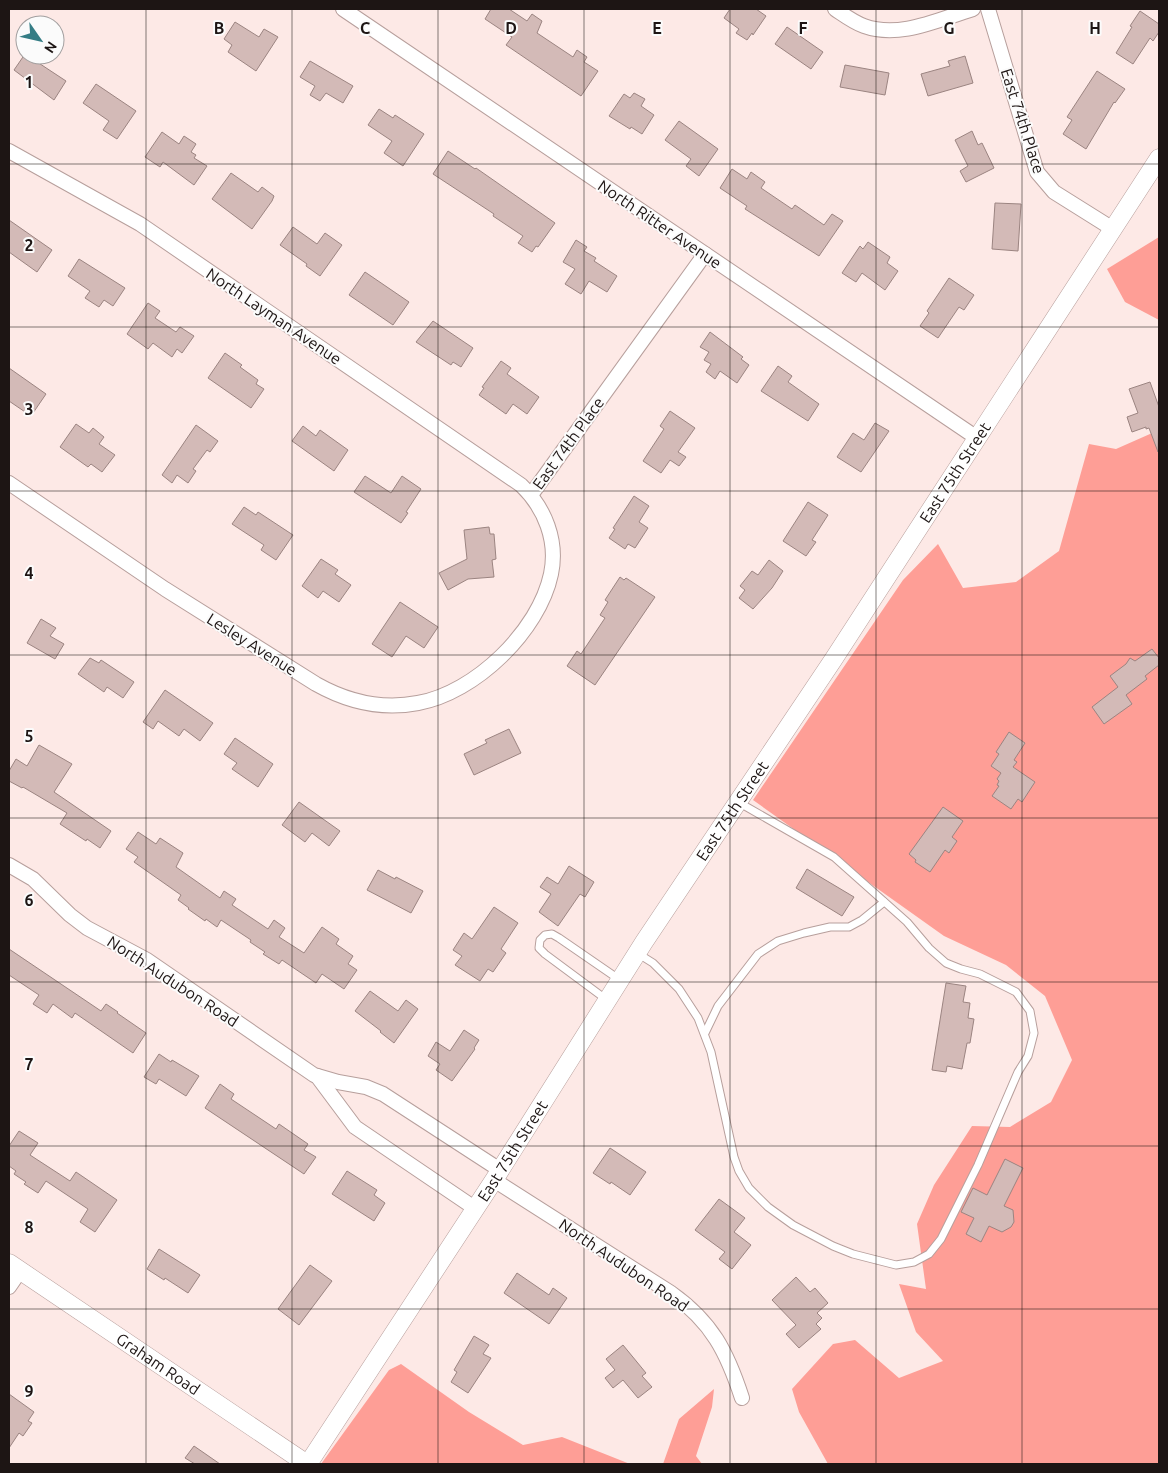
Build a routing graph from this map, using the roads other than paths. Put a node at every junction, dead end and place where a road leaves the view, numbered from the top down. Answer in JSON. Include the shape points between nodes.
{"nodes":[{"id":1,"x":343,"y":9,"type":"edge"},
{"id":2,"x":834,"y":9,"type":"edge"},
{"id":3,"x":973,"y":9,"type":"edge"},
{"id":4,"x":988,"y":9,"type":"edge"},
{"id":5,"x":9,"y":151,"type":"edge"},
{"id":6,"x":1159,"y":158,"type":"edge"},
{"id":7,"x":1113,"y":229,"type":"junction"},
{"id":8,"x":705,"y":254,"type":"junction"},
{"id":9,"x":977,"y":438,"type":"junction"},
{"id":10,"x":9,"y":483,"type":"edge"},
{"id":11,"x":531,"y":495,"type":"junction"},
{"id":12,"x":510,"y":647,"type":"joint"},
{"id":13,"x":738,"y":802,"type":"junction"},
{"id":14,"x":9,"y":865,"type":"edge"},
{"id":15,"x":884,"y":902,"type":"junction"},
{"id":16,"x":637,"y":953,"type":"junction"},
{"id":17,"x":620,"y":980,"type":"junction"},
{"id":18,"x":607,"y":1000,"type":"junction"},
{"id":19,"x":705,"y":1033,"type":"junction"},
{"id":20,"x":317,"y":1076,"type":"junction"},
{"id":21,"x":497,"y":1175,"type":"junction"},
{"id":22,"x":476,"y":1208,"type":"junction"},
{"id":23,"x":14,"y":1267,"type":"edge"},
{"id":24,"x":9,"y":1287,"type":"edge"},
{"id":25,"x":742,"y":1398,"type":"dead end"},
{"id":26,"x":308,"y":1464,"type":"edge"}],
"edges":[{"from":1,"to":8,"type":"street","name":"North Ritter Avenue"},
{"from":2,"to":3,"type":"street","via":[[863,26],[884,31],[906,29]]},
{"from":4,"to":7,"type":"street","name":"East 74th Place","via":[[1037,172],[1054,192]]},
{"from":5,"to":11,"type":"street","name":"North Layman Avenue","via":[[140,224],[485,460]]},
{"from":6,"to":7,"type":"street","name":"East 75th Street"},
{"from":7,"to":9,"type":"street","name":"East 75th Street"},
{"from":8,"to":9,"type":"street","name":"North Ritter Avenue"},
{"from":8,"to":11,"type":"street","name":"East 74th Place"},
{"from":9,"to":13,"type":"street","name":"East 75th Street"},
{"from":10,"to":12,"type":"street","name":"Lesley Avenue","via":[[234,633],[316,684],[355,701],[398,706],[440,698],[472,682]]},
{"from":11,"to":12,"type":"street","name":"East 74th Place","via":[[551,535],[551,574],[538,606]]},
{"from":13,"to":15,"type":"lane","via":[[834,857]]},
{"from":13,"to":16,"type":"street","name":"East 75th Street"},
{"from":14,"to":20,"type":"street","name":"North Audubon Road","via":[[33,879],[87,928],[147,960]]},
{"from":15,"to":19,"type":"lane","via":[[850,927],[804,932],[778,941],[758,954],[718,1006]]},
{"from":15,"to":19,"type":"lane","via":[[946,963],[980,974],[1016,992],[1030,1011],[1034,1033],[1028,1056],[978,1166],[941,1238],[929,1254],[914,1262],[896,1265],[853,1254],[793,1225],[768,1207],[749,1188],[734,1157]]},
{"from":16,"to":17,"type":"street","name":"East 75th Street"},
{"from":16,"to":19,"type":"lane","via":[[680,988]]},
{"from":17,"to":18,"type":"street","name":"East 75th Street"},
{"from":17,"to":18,"type":"lane","via":[[552,934],[540,940],[539,948],[544,954]]},
{"from":18,"to":21,"type":"street","name":"East 75th Street"},
{"from":20,"to":21,"type":"street","name":"North Audubon Road","via":[[383,1094]]},
{"from":20,"to":22,"type":"street","name":"North Audubon Road","via":[[355,1127]]},
{"from":21,"to":22,"type":"street","name":"East 75th Street"},
{"from":21,"to":25,"type":"street","name":"North Audubon Road","via":[[688,1306],[709,1328],[725,1353]]},
{"from":22,"to":26,"type":"street","name":"East 75th Street"},
{"from":23,"to":24,"type":"street"},
{"from":23,"to":26,"type":"street","name":"Graham Road"}]}
